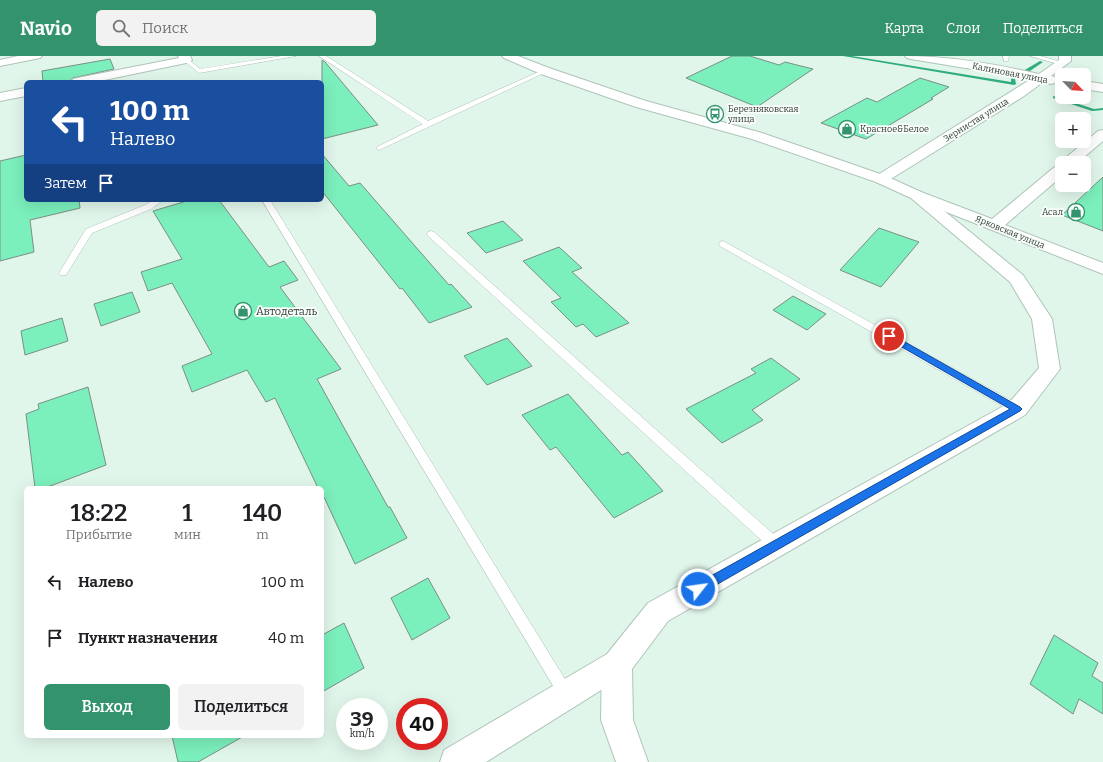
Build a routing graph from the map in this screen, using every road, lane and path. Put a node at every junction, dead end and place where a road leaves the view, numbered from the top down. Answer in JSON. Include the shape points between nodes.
{"nodes":[{"id":1,"x":36,"y":56,"type":"edge"},
{"id":2,"x":293,"y":56,"type":"edge"},
{"id":3,"x":322,"y":56,"type":"edge"},
{"id":4,"x":508,"y":56,"type":"edge"},
{"id":5,"x":911,"y":56,"type":"edge"},
{"id":6,"x":1033,"y":56,"type":"edge"},
{"id":7,"x":16,"y":58,"type":"edge"},
{"id":8,"x":185,"y":58,"type":"edge"},
{"id":9,"x":1063,"y":59,"type":"edge"},
{"id":10,"x":0,"y":62,"type":"edge"},
{"id":11,"x":545,"y":71,"type":"junction"},
{"id":12,"x":1040,"y":79,"type":"junction"},
{"id":13,"x":86,"y":80,"type":"edge"},
{"id":14,"x":1055,"y":81,"type":"edge"},
{"id":15,"x":1091,"y":86,"type":"edge"},
{"id":16,"x":1103,"y":88,"type":"edge"},
{"id":17,"x":24,"y":92,"type":"edge"},
{"id":18,"x":0,"y":97,"type":"edge"},
{"id":19,"x":428,"y":124,"type":"junction"},
{"id":20,"x":1103,"y":134,"type":"edge"},
{"id":21,"x":379,"y":148,"type":"dead end"},
{"id":22,"x":1076,"y":156,"type":"edge"},
{"id":23,"x":1055,"y":174,"type":"edge"},
{"id":24,"x":881,"y":179,"type":"junction"},
{"id":25,"x":916,"y":195,"type":"junction"},
{"id":26,"x":156,"y":202,"type":"edge"},
{"id":27,"x":267,"y":202,"type":"edge"},
{"id":28,"x":994,"y":226,"type":"junction"},
{"id":29,"x":431,"y":234,"type":"dead end"},
{"id":30,"x":723,"y":244,"type":"dead end"},
{"id":31,"x":1103,"y":269,"type":"edge"},
{"id":32,"x":63,"y":273,"type":"dead end"},
{"id":33,"x":1017,"y":409,"type":"junction"},
{"id":34,"x":776,"y":545,"type":"junction"},
{"id":35,"x":617,"y":664,"type":"junction"},
{"id":36,"x":566,"y":695,"type":"junction"},
{"id":37,"x":456,"y":762,"type":"edge"},
{"id":38,"x":632,"y":762,"type":"edge"}],
"edges":[{"from":1,"to":7,"type":"street"},
{"from":2,"to":8,"type":"lane","via":[[199,71]]},
{"from":3,"to":19,"type":"lane"},
{"from":4,"to":11,"type":"street"},
{"from":5,"to":12,"type":"street","name":"Калиновая улица","via":[[1010,71]]},
{"from":6,"to":9,"type":"lane"},
{"from":7,"to":10,"type":"street"},
{"from":8,"to":13,"type":"street"},
{"from":9,"to":12,"type":"street","name":"Зернистая улица"},
{"from":11,"to":19,"type":"lane"},
{"from":11,"to":24,"type":"street","via":[[641,104],[758,136]]},
{"from":12,"to":14,"type":"street","name":"Калиновая улица"},
{"from":12,"to":24,"type":"street","name":"Зернистая улица"},
{"from":15,"to":16,"type":"street"},
{"from":17,"to":18,"type":"street"},
{"from":19,"to":21,"type":"lane"},
{"from":20,"to":22,"type":"street"},
{"from":23,"to":28,"type":"street"},
{"from":24,"to":25,"type":"street"},
{"from":25,"to":28,"type":"street","name":"Ярковская улица"},
{"from":25,"to":33,"type":"street","via":[[1017,279],[1042,319],[1050,369]]},
{"from":26,"to":32,"type":"lane","via":[[88,231]]},
{"from":27,"to":36,"type":"lane"},
{"from":28,"to":31,"type":"street","name":"Ярковская улица"},
{"from":29,"to":34,"type":"lane"},
{"from":30,"to":33,"type":"lane"},
{"from":33,"to":34,"type":"street"},
{"from":34,"to":35,"type":"street","via":[[658,612]]},
{"from":35,"to":36,"type":"street"},
{"from":35,"to":38,"type":"street","via":[[617,720]]},
{"from":36,"to":37,"type":"street"}]}
